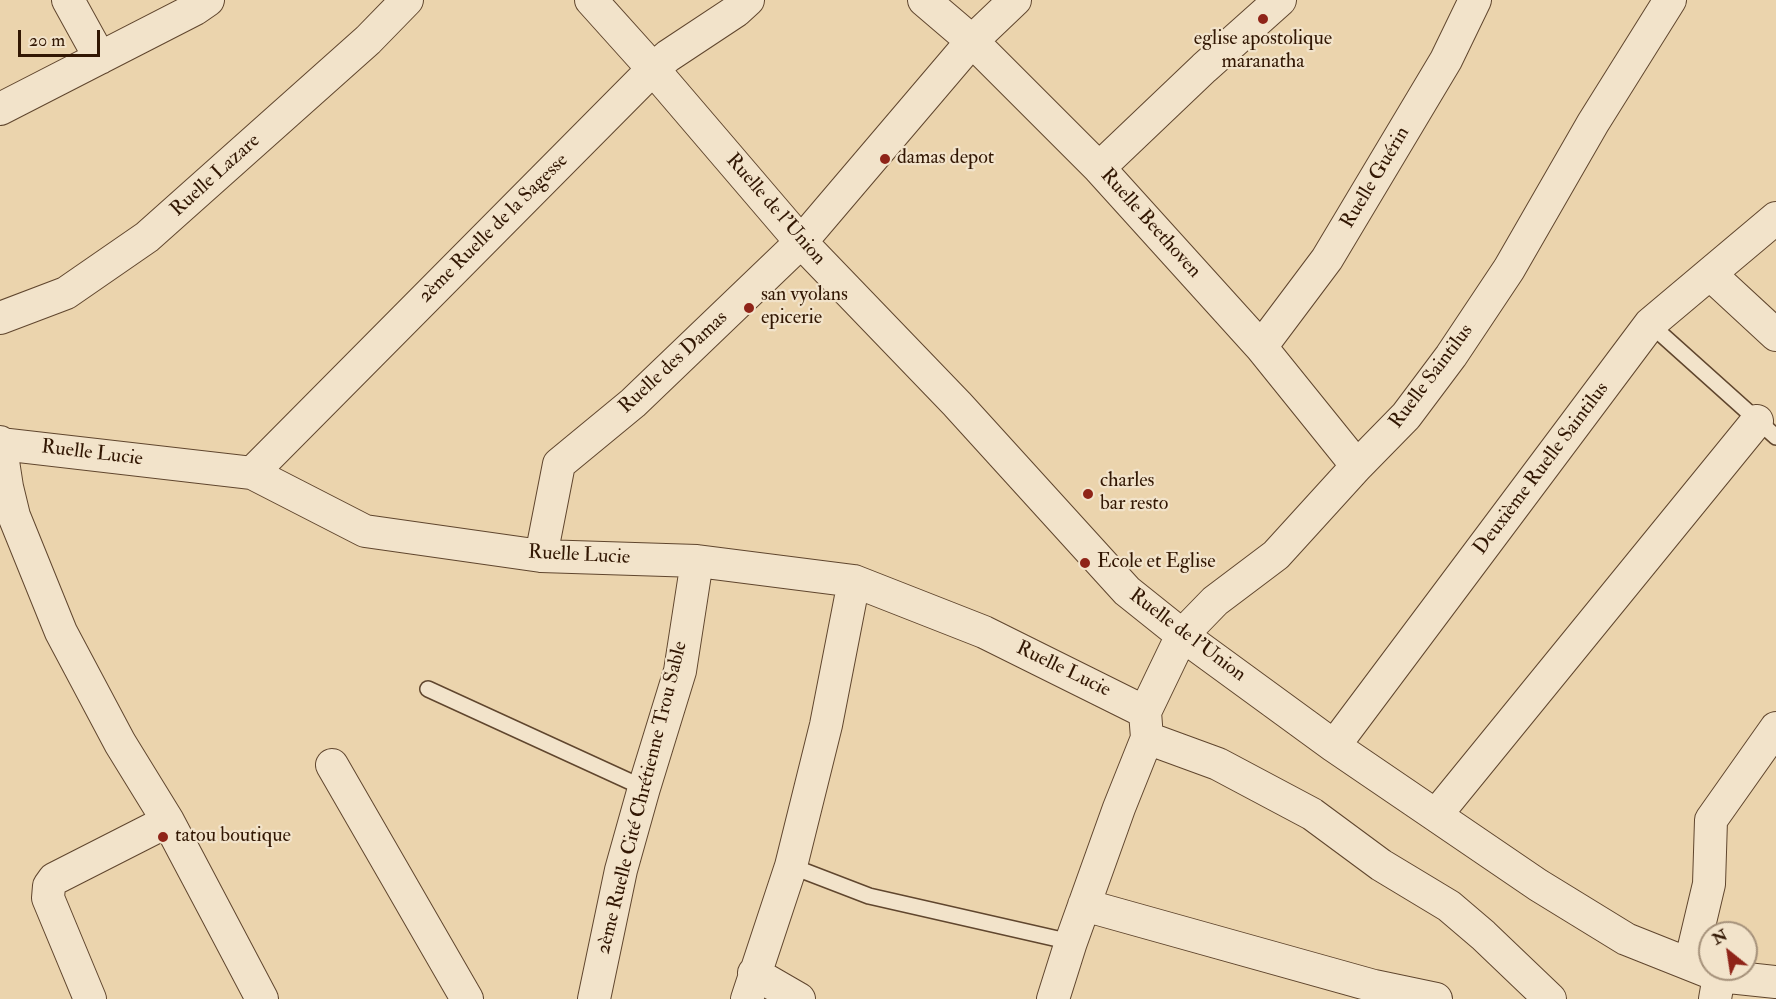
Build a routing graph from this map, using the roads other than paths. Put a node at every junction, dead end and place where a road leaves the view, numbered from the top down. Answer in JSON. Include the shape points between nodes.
{"nodes":[{"id":1,"x":68,"y":0,"type":"edge"},
{"id":2,"x":208,"y":0,"type":"edge"},
{"id":3,"x":407,"y":0,"type":"edge"},
{"id":4,"x":591,"y":0,"type":"edge"},
{"id":5,"x":748,"y":0,"type":"edge"},
{"id":6,"x":924,"y":0,"type":"edge"},
{"id":7,"x":1015,"y":0,"type":"edge"},
{"id":8,"x":1280,"y":0,"type":"edge"},
{"id":9,"x":1475,"y":0,"type":"edge"},
{"id":10,"x":1671,"y":0,"type":"edge"},
{"id":11,"x":972,"y":41,"type":"junction"},
{"id":12,"x":100,"y":58,"type":"junction"},
{"id":13,"x":653,"y":69,"type":"junction"},
{"id":14,"x":0,"y":109,"type":"edge"},
{"id":15,"x":1099,"y":168,"type":"junction"},
{"id":16,"x":1776,"y":218,"type":"edge"},
{"id":17,"x":801,"y":242,"type":"junction"},
{"id":18,"x":1710,"y":274,"type":"junction"},
{"id":19,"x":0,"y":318,"type":"edge"},
{"id":20,"x":1650,"y":324,"type":"junction"},
{"id":21,"x":1776,"y":335,"type":"edge"},
{"id":22,"x":1261,"y":347,"type":"junction"},
{"id":23,"x":1766,"y":429,"type":"edge"},
{"id":24,"x":0,"y":443,"type":"edge"},
{"id":25,"x":1358,"y":466,"type":"junction"},
{"id":26,"x":252,"y":473,"type":"junction"},
{"id":27,"x":541,"y":556,"type":"junction"},
{"id":28,"x":697,"y":561,"type":"junction"},
{"id":29,"x":854,"y":581,"type":"junction"},
{"id":30,"x":1182,"y":635,"type":"junction"},
{"id":31,"x":428,"y":689,"type":"dead end"},
{"id":32,"x":1146,"y":725,"type":"junction"},
{"id":33,"x":1776,"y":728,"type":"edge"},
{"id":34,"x":1334,"y":746,"type":"junction"},
{"id":35,"x":332,"y":765,"type":"dead end"},
{"id":36,"x":644,"y":788,"type":"junction"},
{"id":37,"x":1436,"y":815,"type":"junction"},
{"id":38,"x":168,"y":821,"type":"junction"},
{"id":39,"x":791,"y":866,"type":"junction"},
{"id":40,"x":1084,"y":905,"type":"junction"},
{"id":41,"x":1071,"y":942,"type":"junction"},
{"id":42,"x":1690,"y":964,"type":"junction"},
{"id":43,"x":1776,"y":982,"type":"edge"},
{"id":44,"x":750,"y":986,"type":"edge"},
{"id":45,"x":1717,"y":988,"type":"edge"},
{"id":46,"x":90,"y":999,"type":"edge"},
{"id":47,"x":262,"y":999,"type":"edge"},
{"id":48,"x":467,"y":999,"type":"edge"},
{"id":49,"x":594,"y":999,"type":"edge"},
{"id":50,"x":800,"y":999,"type":"edge"},
{"id":51,"x":1053,"y":999,"type":"edge"},
{"id":52,"x":1436,"y":999,"type":"edge"},
{"id":53,"x":1550,"y":999,"type":"edge"}],
"edges":[{"from":1,"to":12,"type":"street"},
{"from":2,"to":12,"type":"street"},
{"from":3,"to":19,"type":"street","name":"Ruelle Lazare","via":[[368,40],[147,237],[66,293]]},
{"from":4,"to":13,"type":"street","name":"Ruelle de l'Union"},
{"from":5,"to":13,"type":"street","name":"2ème Ruelle de la Sagesse"},
{"from":6,"to":11,"type":"street","name":"Ruelle Beethoven"},
{"from":7,"to":11,"type":"street","name":"Ruelle des Damas"},
{"from":8,"to":15,"type":"street"},
{"from":9,"to":22,"type":"street","name":"Ruelle Guérin","via":[[1446,60],[1333,249]]},
{"from":10,"to":25,"type":"street","name":"Ruelle Saintilus","via":[[1490,298],[1406,416]]},
{"from":11,"to":15,"type":"street","name":"Ruelle Beethoven"},
{"from":11,"to":17,"type":"street","name":"Ruelle des Damas"},
{"from":12,"to":14,"type":"street"},
{"from":13,"to":17,"type":"street","name":"Ruelle de l'Union"},
{"from":13,"to":26,"type":"street","name":"2ème Ruelle de la Sagesse"},
{"from":15,"to":22,"type":"street","name":"Ruelle Beethoven"},
{"from":16,"to":18,"type":"street","name":"Deuxième Ruelle Saintilus"},
{"from":17,"to":27,"type":"street","name":"Ruelle des Damas","via":[[633,403],[559,464]]},
{"from":17,"to":30,"type":"street","name":"Ruelle de l'Union","via":[[957,404],[1127,591]]},
{"from":18,"to":20,"type":"street","name":"Deuxième Ruelle Saintilus"},
{"from":18,"to":21,"type":"street"},
{"from":20,"to":23,"type":"lane"},
{"from":20,"to":34,"type":"street","name":"Deuxième Ruelle Saintilus"},
{"from":22,"to":25,"type":"street","name":"Ruelle Beethoven"},
{"from":23,"to":37,"type":"street"},
{"from":24,"to":26,"type":"street","name":"Ruelle Lucie"},
{"from":24,"to":38,"type":"street","via":[[14,516],[61,633],[120,743]]},
{"from":25,"to":30,"type":"street","name":"Ruelle Saintilus","via":[[1276,555],[1215,602]]},
{"from":26,"to":27,"type":"street","name":"Ruelle Lucie","via":[[365,531]]},
{"from":27,"to":28,"type":"street","name":"Ruelle Lucie"},
{"from":28,"to":29,"type":"street","name":"Ruelle Lucie"},
{"from":28,"to":36,"type":"street","name":"2ème Ruelle Cité Chrétienne Trou Sable","via":[[680,671]]},
{"from":29,"to":32,"type":"street","name":"Ruelle Lucie","via":[[984,632]]},
{"from":29,"to":39,"type":"street","via":[[826,725]]},
{"from":30,"to":32,"type":"street","name":"Ruelle Saintilus"},
{"from":30,"to":34,"type":"street","name":"Ruelle de l'Union"},
{"from":31,"to":36,"type":"lane"},
{"from":32,"to":40,"type":"street","name":"Ruelle Saintilus"},
{"from":32,"to":53,"type":"street","name":"Ruelle Lucie","via":[[1312,813],[1381,865],[1449,906]]},
{"from":33,"to":42,"type":"street","via":[[1711,819],[1709,884]]},
{"from":34,"to":37,"type":"street","name":"Ruelle de l'Union"},
{"from":35,"to":48,"type":"street"},
{"from":36,"to":49,"type":"street","name":"2ème Ruelle Cité Chrétienne Trou Sable","via":[[621,870]]},
{"from":37,"to":42,"type":"street","name":"Ruelle de l'Union","via":[[1626,939]]},
{"from":38,"to":46,"type":"street","via":[[54,879],[49,886],[48,898]]},
{"from":38,"to":47,"type":"street"},
{"from":39,"to":41,"type":"lane","via":[[869,896]]},
{"from":39,"to":44,"type":"street"},
{"from":40,"to":41,"type":"street","name":"Ruelle Saintilus"},
{"from":40,"to":52,"type":"street","via":[[1374,986]]},
{"from":41,"to":51,"type":"street","name":"Ruelle Saintilus"},
{"from":42,"to":45,"type":"street","name":"Ruelle de l'Union"},
{"from":43,"to":45,"type":"street","name":"Ruelle de l'Union"},
{"from":44,"to":50,"type":"street"}]}
